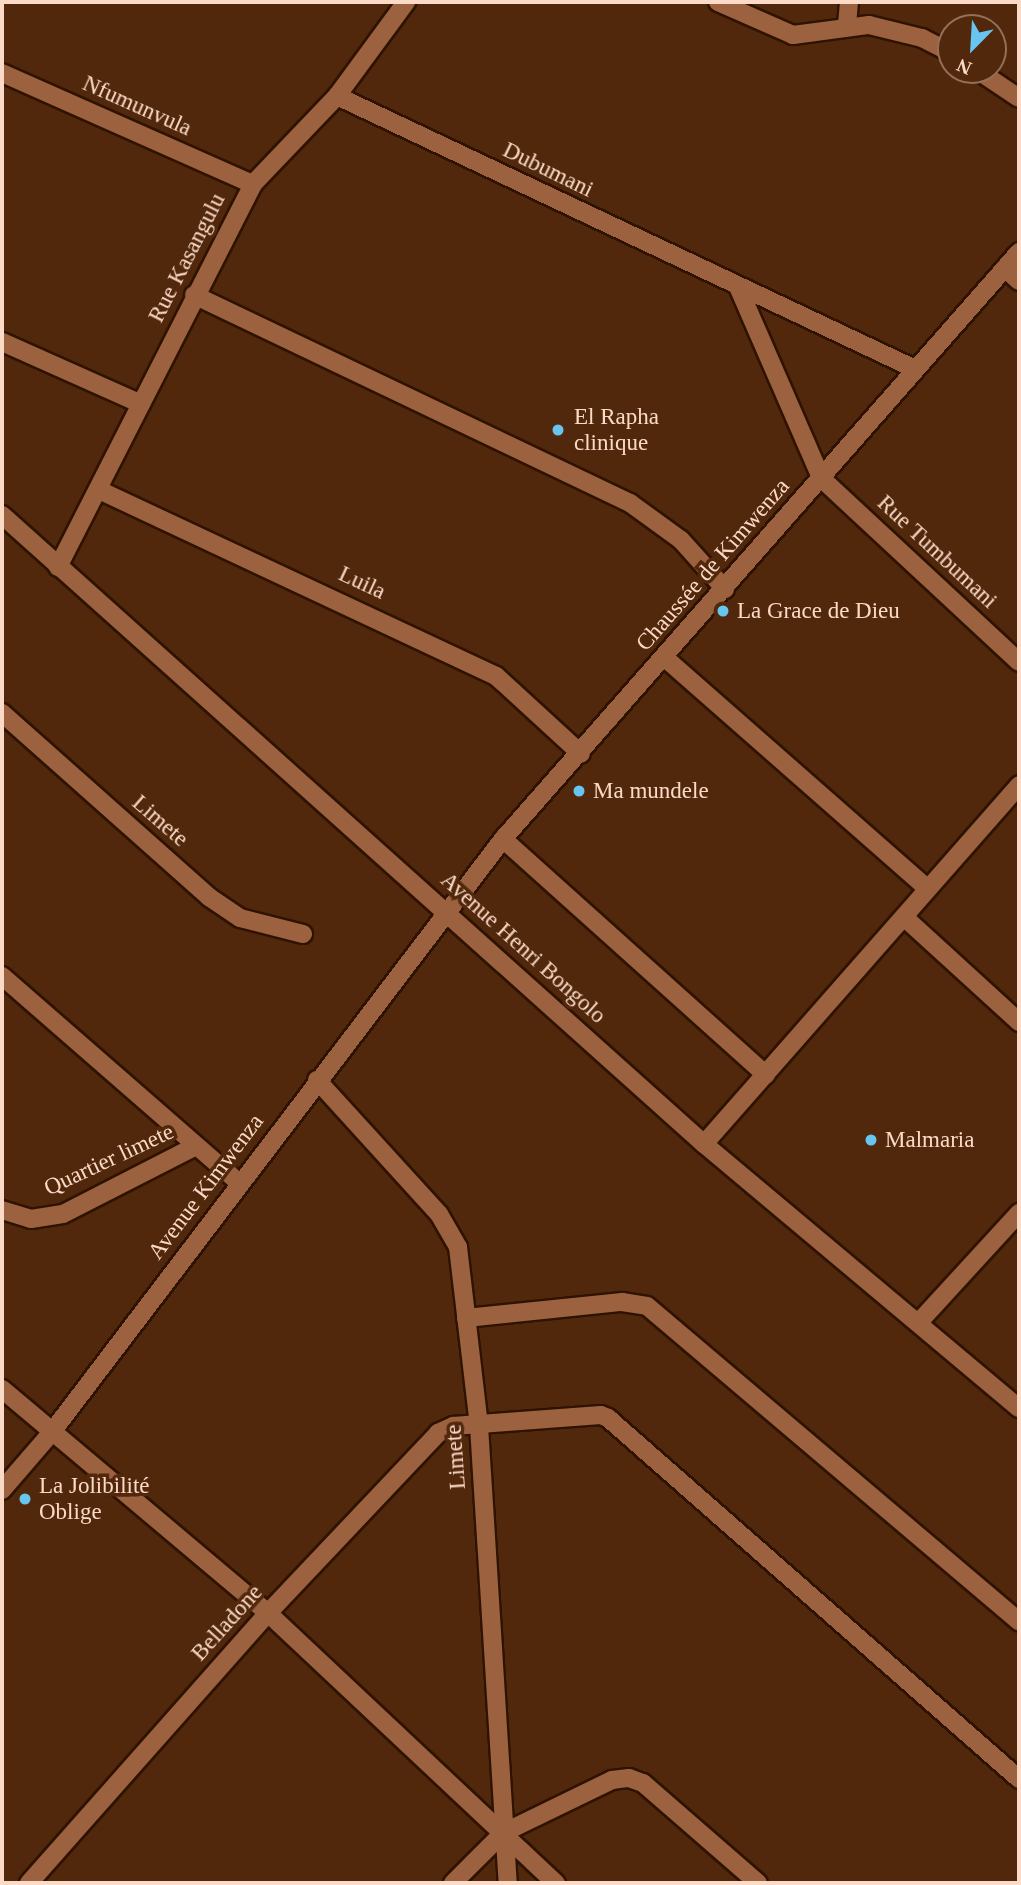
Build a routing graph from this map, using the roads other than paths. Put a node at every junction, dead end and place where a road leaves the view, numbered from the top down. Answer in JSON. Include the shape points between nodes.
{"nodes":[{"id":1,"x":406,"y":2,"type":"edge"},
{"id":2,"x":718,"y":2,"type":"edge"},
{"id":3,"x":849,"y":2,"type":"edge"},
{"id":4,"x":847,"y":25,"type":"junction"},
{"id":5,"x":937,"y":47,"type":"edge"},
{"id":6,"x":2,"y":73,"type":"edge"},
{"id":7,"x":998,"y":84,"type":"edge"},
{"id":8,"x":337,"y":96,"type":"junction"},
{"id":9,"x":1019,"y":98,"type":"edge"},
{"id":10,"x":253,"y":184,"type":"junction"},
{"id":11,"x":1019,"y":251,"type":"edge"},
{"id":12,"x":1005,"y":268,"type":"junction"},
{"id":13,"x":1019,"y":281,"type":"edge"},
{"id":14,"x":739,"y":289,"type":"junction"},
{"id":15,"x":194,"y":295,"type":"junction"},
{"id":16,"x":2,"y":342,"type":"edge"},
{"id":17,"x":915,"y":369,"type":"junction"},
{"id":18,"x":141,"y":404,"type":"junction"},
{"id":19,"x":821,"y":478,"type":"junction"},
{"id":20,"x":101,"y":491,"type":"junction"},
{"id":21,"x":2,"y":515,"type":"edge"},
{"id":22,"x":58,"y":567,"type":"junction"},
{"id":23,"x":725,"y":589,"type":"junction"},
{"id":24,"x":665,"y":658,"type":"junction"},
{"id":25,"x":1019,"y":662,"type":"edge"},
{"id":26,"x":2,"y":713,"type":"edge"},
{"id":27,"x":581,"y":754,"type":"junction"},
{"id":28,"x":1019,"y":785,"type":"edge"},
{"id":29,"x":503,"y":839,"type":"junction"},
{"id":30,"x":927,"y":888,"type":"junction"},
{"id":31,"x":445,"y":911,"type":"junction"},
{"id":32,"x":904,"y":917,"type":"junction"},
{"id":33,"x":303,"y":934,"type":"dead end"},
{"id":34,"x":2,"y":976,"type":"edge"},
{"id":35,"x":1019,"y":1022,"type":"edge"},
{"id":36,"x":766,"y":1075,"type":"junction"},
{"id":37,"x":317,"y":1080,"type":"junction"},
{"id":38,"x":704,"y":1144,"type":"junction"},
{"id":39,"x":197,"y":1146,"type":"junction"},
{"id":40,"x":239,"y":1183,"type":"junction"},
{"id":41,"x":2,"y":1210,"type":"edge"},
{"id":42,"x":1019,"y":1213,"type":"edge"},
{"id":43,"x":466,"y":1318,"type":"junction"},
{"id":44,"x":920,"y":1321,"type":"junction"},
{"id":45,"x":2,"y":1389,"type":"edge"},
{"id":46,"x":1019,"y":1408,"type":"edge"},
{"id":47,"x":479,"y":1426,"type":"junction"},
{"id":48,"x":52,"y":1432,"type":"junction"},
{"id":49,"x":2,"y":1490,"type":"edge"},
{"id":50,"x":268,"y":1613,"type":"junction"},
{"id":51,"x":1019,"y":1622,"type":"edge"},
{"id":52,"x":1019,"y":1779,"type":"edge"},
{"id":53,"x":503,"y":1833,"type":"junction"},
{"id":54,"x":29,"y":1883,"type":"edge"},
{"id":55,"x":453,"y":1883,"type":"edge"},
{"id":56,"x":508,"y":1883,"type":"edge"},
{"id":57,"x":556,"y":1883,"type":"edge"},
{"id":58,"x":758,"y":1883,"type":"edge"}],
"edges":[{"from":1,"to":8,"type":"street","name":"Rue Kasangulu"},
{"from":2,"to":4,"type":"street","via":[[793,35]]},
{"from":3,"to":4,"type":"street"},
{"from":4,"to":5,"type":"street","via":[[910,34]]},
{"from":6,"to":10,"type":"street","name":"Nfumunvula"},
{"from":7,"to":9,"type":"street"},
{"from":8,"to":10,"type":"street","name":"Rue Kasangulu"},
{"from":8,"to":14,"type":"street","name":"Dubumani"},
{"from":10,"to":15,"type":"street","name":"Rue Kasangulu"},
{"from":11,"to":12,"type":"street","name":"Chaussée de Kimwenza"},
{"from":12,"to":13,"type":"street"},
{"from":12,"to":17,"type":"street","name":"Chaussée de Kimwenza"},
{"from":14,"to":17,"type":"street","name":"Dubumani"},
{"from":14,"to":19,"type":"street"},
{"from":15,"to":18,"type":"street","name":"Rue Kasangulu"},
{"from":15,"to":23,"type":"street","via":[[630,503],[681,540]]},
{"from":16,"to":18,"type":"street"},
{"from":17,"to":19,"type":"street","name":"Chaussée de Kimwenza"},
{"from":18,"to":20,"type":"street","name":"Rue Kasangulu"},
{"from":19,"to":23,"type":"street","name":"Chaussée de Kimwenza"},
{"from":19,"to":25,"type":"street","name":"Rue Tumbumani"},
{"from":20,"to":22,"type":"street","name":"Rue Kasangulu"},
{"from":20,"to":27,"type":"street","name":"Luila","via":[[496,676]]},
{"from":21,"to":22,"type":"street","name":"Avenue Henri Bongolo"},
{"from":22,"to":31,"type":"street","name":"Avenue Henri Bongolo"},
{"from":23,"to":24,"type":"street","name":"Chaussée de Kimwenza"},
{"from":24,"to":27,"type":"street","name":"Chaussée de Kimwenza"},
{"from":24,"to":30,"type":"street"},
{"from":26,"to":33,"type":"street","name":"Limete","via":[[209,897],[240,918]]},
{"from":27,"to":29,"type":"street","name":"Chaussée de Kimwenza"},
{"from":28,"to":30,"type":"street"},
{"from":29,"to":31,"type":"street","name":"Chaussée de Kimwenza"},
{"from":29,"to":36,"type":"street"},
{"from":30,"to":32,"type":"street"},
{"from":31,"to":37,"type":"street","name":"Avenue Kimwenza"},
{"from":31,"to":38,"type":"street","name":"Avenue Henri Bongolo"},
{"from":32,"to":35,"type":"street"},
{"from":32,"to":36,"type":"street"},
{"from":34,"to":39,"type":"street"},
{"from":36,"to":38,"type":"street"},
{"from":37,"to":40,"type":"street","name":"Avenue Kimwenza"},
{"from":37,"to":43,"type":"street","name":"Limete","via":[[452,1233],[461,1265]]},
{"from":38,"to":44,"type":"street","name":"Avenue Henri Bongolo"},
{"from":39,"to":40,"type":"street"},
{"from":39,"to":41,"type":"street","name":"Quartier limete","via":[[63,1214],[31,1219]]},
{"from":40,"to":48,"type":"street","name":"Avenue Kimwenza"},
{"from":42,"to":44,"type":"street"},
{"from":43,"to":47,"type":"street","name":"Limete"},
{"from":43,"to":51,"type":"street","via":[[622,1302],[646,1306]]},
{"from":44,"to":46,"type":"street","name":"Avenue Henri Bongolo"},
{"from":45,"to":48,"type":"street"},
{"from":47,"to":50,"type":"street","name":"Belladone","via":[[453,1426],[438,1433]]},
{"from":47,"to":52,"type":"street","name":"Belladone","via":[[608,1418]]},
{"from":47,"to":53,"type":"street","name":"Limete"},
{"from":48,"to":49,"type":"street","name":"Avenue Kimwenza"},
{"from":48,"to":50,"type":"street"},
{"from":50,"to":53,"type":"street"},
{"from":50,"to":54,"type":"street","name":"Belladone"},
{"from":53,"to":55,"type":"street"},
{"from":53,"to":56,"type":"street","name":"Limete"},
{"from":53,"to":57,"type":"street"},
{"from":53,"to":58,"type":"street","via":[[612,1780],[629,1778],[643,1783]]}]}
